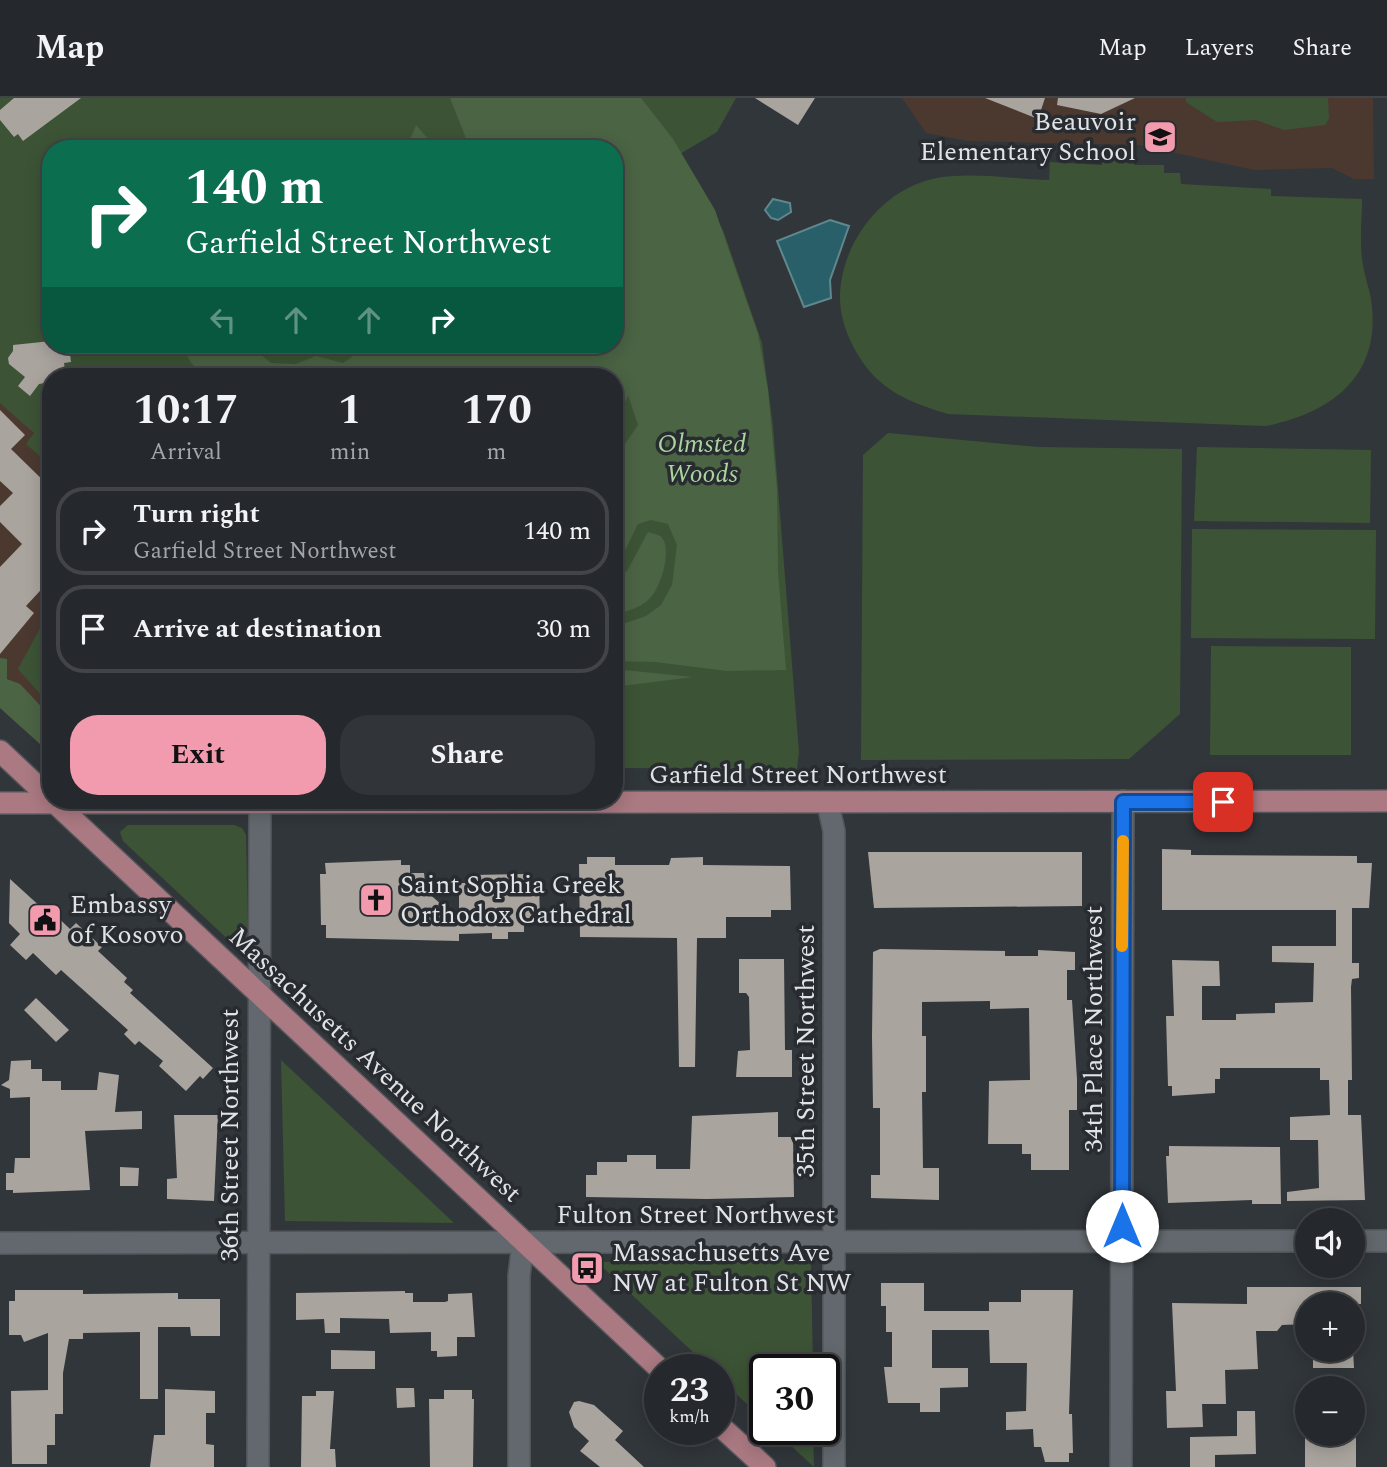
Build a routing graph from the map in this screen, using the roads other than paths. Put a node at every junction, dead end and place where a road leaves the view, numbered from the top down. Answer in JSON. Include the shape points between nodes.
{"nodes":[{"id":1,"x":0,"y":751,"type":"edge"},
{"id":2,"x":42,"y":791,"type":"edge"},
{"id":3,"x":42,"y":801,"type":"edge"},
{"id":4,"x":1123,"y":802,"type":"junction"},
{"id":5,"x":1387,"y":802,"type":"edge"},
{"id":6,"x":0,"y":803,"type":"edge"},
{"id":7,"x":623,"y":804,"type":"edge"},
{"id":8,"x":828,"y":804,"type":"junction"},
{"id":9,"x":61,"y":809,"type":"edge"},
{"id":10,"x":260,"y":809,"type":"edge"},
{"id":11,"x":258,"y":994,"type":"junction"},
{"id":12,"x":1295,"y":1241,"type":"edge"},
{"id":13,"x":1365,"y":1241,"type":"edge"},
{"id":14,"x":1387,"y":1241,"type":"edge"},
{"id":15,"x":834,"y":1242,"type":"junction"},
{"id":16,"x":1121,"y":1242,"type":"junction"},
{"id":17,"x":0,"y":1243,"type":"edge"},
{"id":18,"x":258,"y":1243,"type":"junction"},
{"id":19,"x":523,"y":1243,"type":"junction"},
{"id":20,"x":644,"y":1355,"type":"edge"},
{"id":21,"x":735,"y":1439,"type":"edge"},
{"id":22,"x":258,"y":1467,"type":"edge"},
{"id":23,"x":519,"y":1467,"type":"edge"},
{"id":24,"x":765,"y":1467,"type":"edge"},
{"id":25,"x":834,"y":1467,"type":"edge"},
{"id":26,"x":1121,"y":1467,"type":"edge"}],
"edges":[{"from":1,"to":2,"type":"main road","name":"Massachusetts Avenue Northwest"},
{"from":3,"to":6,"type":"main road","name":"Garfield Street Northwest"},
{"from":4,"to":5,"type":"main road","name":"Garfield Street Northwest"},
{"from":4,"to":8,"type":"main road","name":"Garfield Street Northwest"},
{"from":4,"to":16,"type":"street","name":"34th Place Northwest"},
{"from":7,"to":8,"type":"main road","name":"Garfield Street Northwest"},
{"from":8,"to":15,"type":"street","name":"35th Street Northwest","via":[[834,831]]},
{"from":9,"to":11,"type":"main road","name":"Massachusetts Avenue Northwest"},
{"from":10,"to":11,"type":"street","name":"36th Street Northwest"},
{"from":11,"to":18,"type":"street","name":"36th Street Northwest"},
{"from":11,"to":19,"type":"main road","name":"Massachusetts Avenue Northwest"},
{"from":12,"to":16,"type":"street","name":"Fulton Street Northwest"},
{"from":13,"to":14,"type":"street"},
{"from":15,"to":16,"type":"street","name":"Fulton Street Northwest"},
{"from":15,"to":19,"type":"street","name":"Fulton Street Northwest"},
{"from":15,"to":25,"type":"street","name":"35th Street Northwest"},
{"from":16,"to":26,"type":"street","name":"34th Place Northwest"},
{"from":17,"to":18,"type":"street","name":"Fulton Street Northwest"},
{"from":18,"to":19,"type":"street","name":"Fulton Street Northwest"},
{"from":18,"to":22,"type":"street","name":"36th Street Northwest"},
{"from":19,"to":20,"type":"main road","name":"Massachusetts Avenue Northwest"},
{"from":19,"to":23,"type":"street"},
{"from":21,"to":24,"type":"main road"}]}
